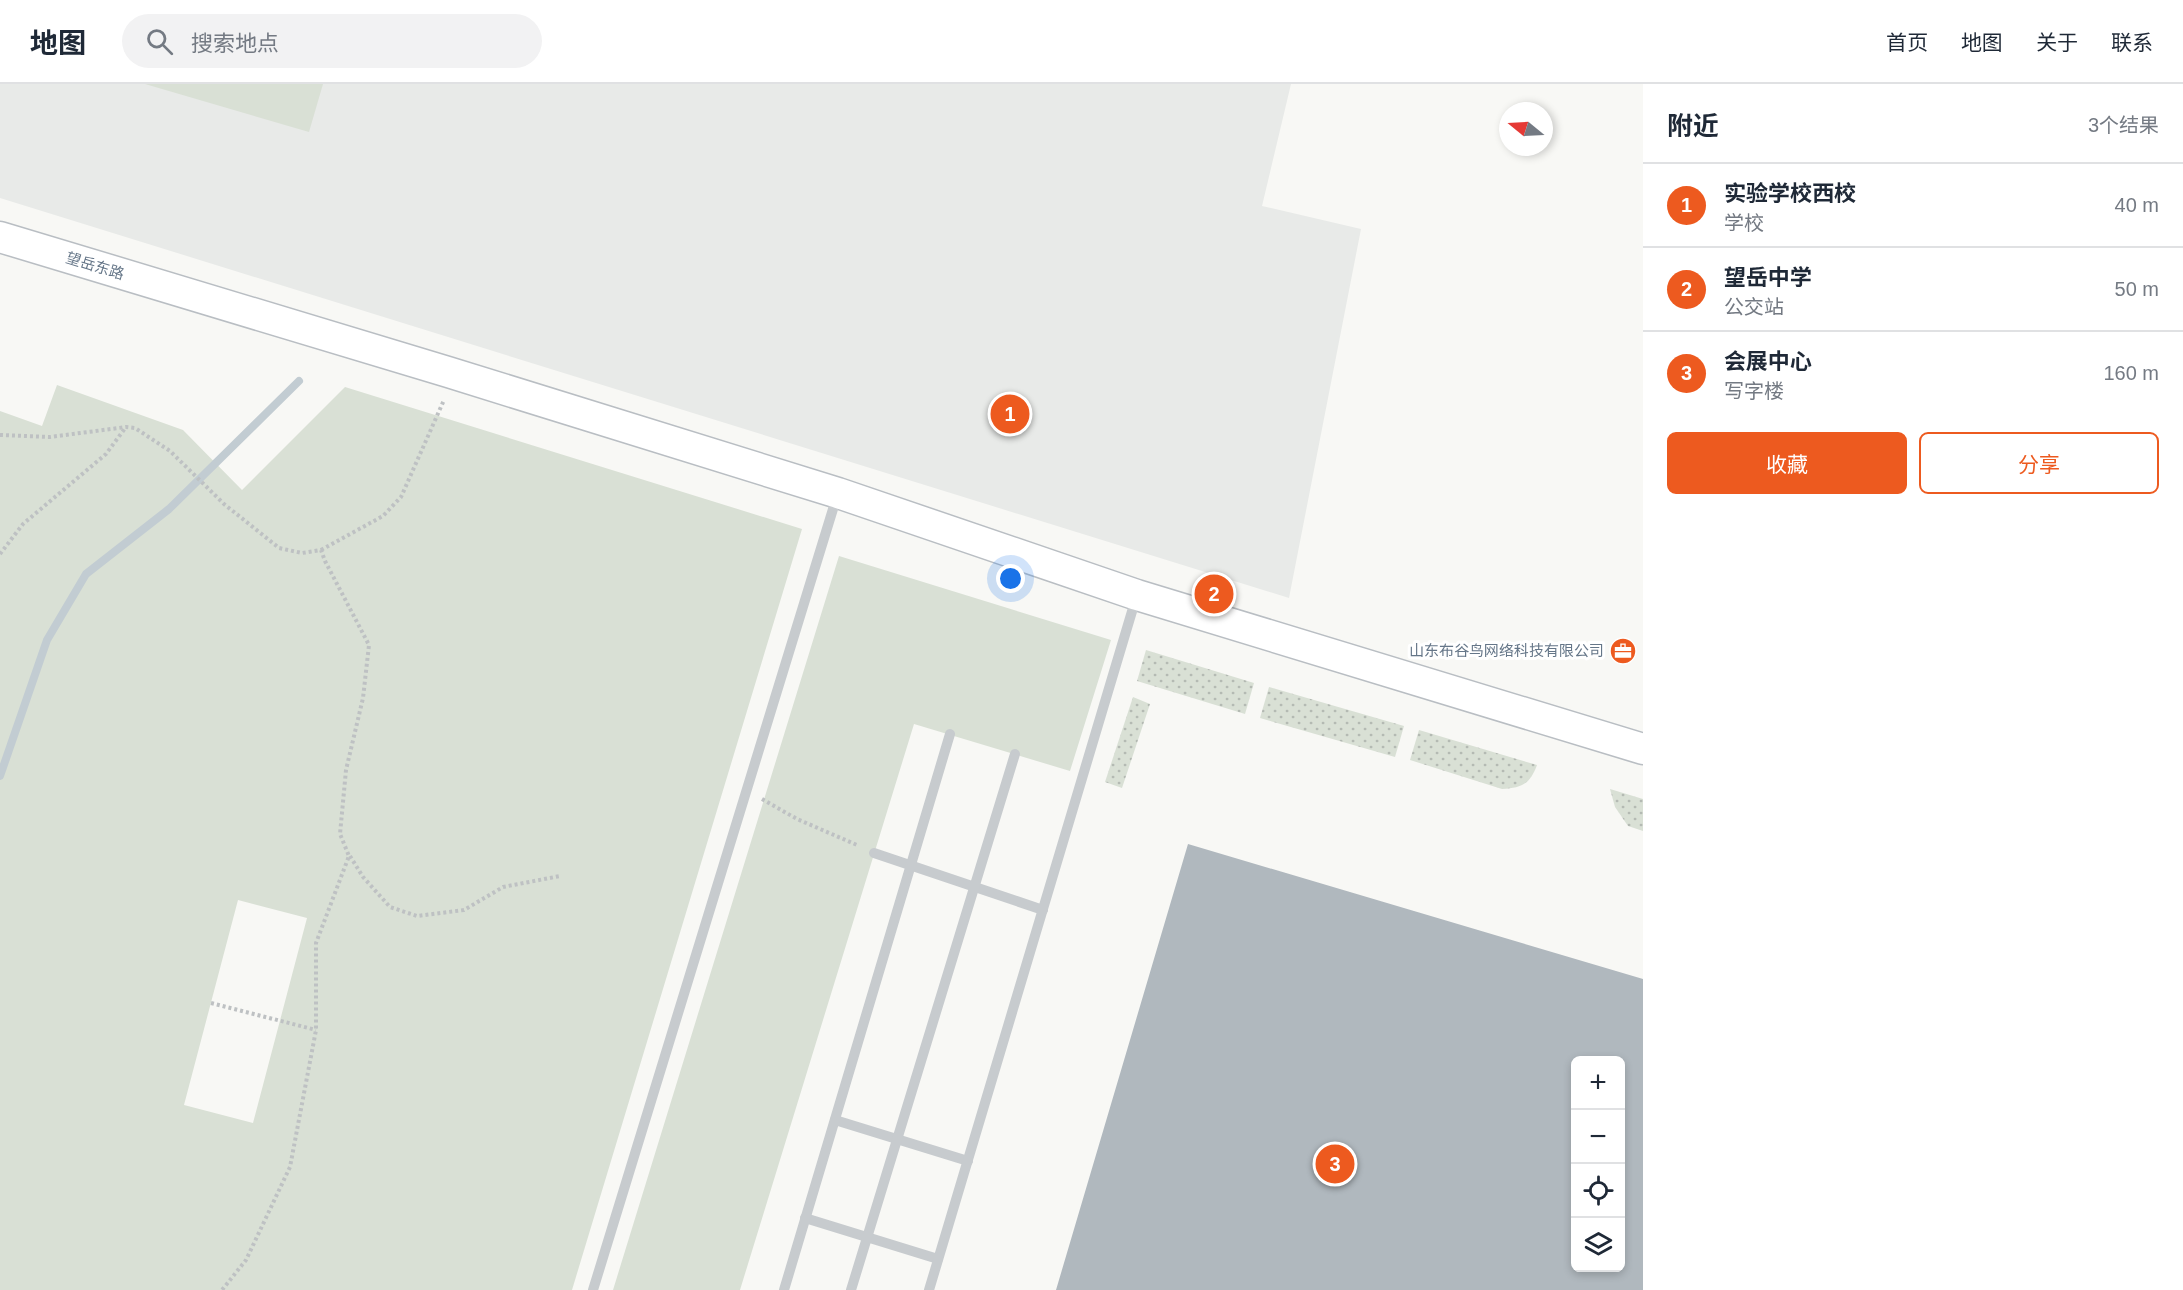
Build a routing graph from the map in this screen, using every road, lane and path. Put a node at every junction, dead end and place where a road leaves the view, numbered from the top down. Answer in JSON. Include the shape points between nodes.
{"nodes":[{"id":1,"x":0,"y":237,"type":"edge"},
{"id":2,"x":452,"y":373,"type":"junction"},
{"id":3,"x":126,"y":427,"type":"junction"},
{"id":4,"x":0,"y":435,"type":"edge"},
{"id":5,"x":838,"y":494,"type":"junction"},
{"id":6,"x":321,"y":550,"type":"junction"},
{"id":7,"x":0,"y":554,"type":"edge"},
{"id":8,"x":1137,"y":595,"type":"junction"},
{"id":9,"x":950,"y":734,"type":"dead end"},
{"id":10,"x":1643,"y":749,"type":"edge"},
{"id":11,"x":1015,"y":754,"type":"dead end"},
{"id":12,"x":746,"y":792,"type":"junction"},
{"id":13,"x":874,"y":853,"type":"joint"},
{"id":14,"x":349,"y":856,"type":"junction"},
{"id":15,"x":910,"y":866,"type":"junction"},
{"id":16,"x":560,"y":876,"type":"dead end"},
{"id":17,"x":974,"y":887,"type":"junction"},
{"id":18,"x":1043,"y":910,"type":"junction"},
{"id":19,"x":211,"y":1003,"type":"dead end"},
{"id":20,"x":316,"y":1030,"type":"junction"},
{"id":21,"x":835,"y":1120,"type":"junction"},
{"id":22,"x":897,"y":1139,"type":"junction"},
{"id":23,"x":968,"y":1161,"type":"junction"},
{"id":24,"x":805,"y":1218,"type":"junction"},
{"id":25,"x":867,"y":1237,"type":"junction"},
{"id":26,"x":938,"y":1259,"type":"junction"},
{"id":27,"x":222,"y":1290,"type":"edge"},
{"id":28,"x":593,"y":1290,"type":"edge"},
{"id":29,"x":784,"y":1290,"type":"edge"},
{"id":30,"x":851,"y":1290,"type":"edge"},
{"id":31,"x":929,"y":1290,"type":"edge"}],
"edges":[{"from":1,"to":2,"type":"main road","name":"望岳东路"},
{"from":2,"to":5,"type":"main road","name":"望岳东路"},
{"from":2,"to":6,"type":"path","via":[[401,497],[383,516]]},
{"from":3,"to":4,"type":"path","via":[[50,438]]},
{"from":3,"to":6,"type":"path","via":[[135,428],[170,451],[224,504],[279,548],[302,553]]},
{"from":3,"to":7,"type":"path","via":[[106,454],[23,524]]},
{"from":5,"to":8,"type":"main road","name":"望岳东路"},
{"from":5,"to":12,"type":"lane"},
{"from":6,"to":14,"type":"path","via":[[369,645],[363,698],[346,770],[340,834]]},
{"from":8,"to":10,"type":"main road","name":"望岳东路"},
{"from":8,"to":18,"type":"lane"},
{"from":9,"to":15,"type":"lane"},
{"from":11,"to":17,"type":"lane"},
{"from":12,"to":13,"type":"path"},
{"from":12,"to":28,"type":"lane"},
{"from":13,"to":15,"type":"lane"},
{"from":14,"to":16,"type":"path","via":[[390,908],[417,916],[464,910],[502,887]]},
{"from":14,"to":20,"type":"path","via":[[316,943]]},
{"from":15,"to":17,"type":"lane"},
{"from":15,"to":21,"type":"lane"},
{"from":17,"to":18,"type":"lane"},
{"from":17,"to":22,"type":"lane"},
{"from":18,"to":23,"type":"lane"},
{"from":19,"to":20,"type":"path"},
{"from":20,"to":27,"type":"path","via":[[290,1167],[246,1260]]},
{"from":21,"to":22,"type":"lane"},
{"from":21,"to":24,"type":"lane"},
{"from":22,"to":23,"type":"lane"},
{"from":22,"to":25,"type":"lane"},
{"from":23,"to":26,"type":"lane"},
{"from":24,"to":25,"type":"lane"},
{"from":24,"to":29,"type":"lane"},
{"from":25,"to":26,"type":"lane"},
{"from":25,"to":30,"type":"lane"},
{"from":26,"to":31,"type":"lane"}]}
